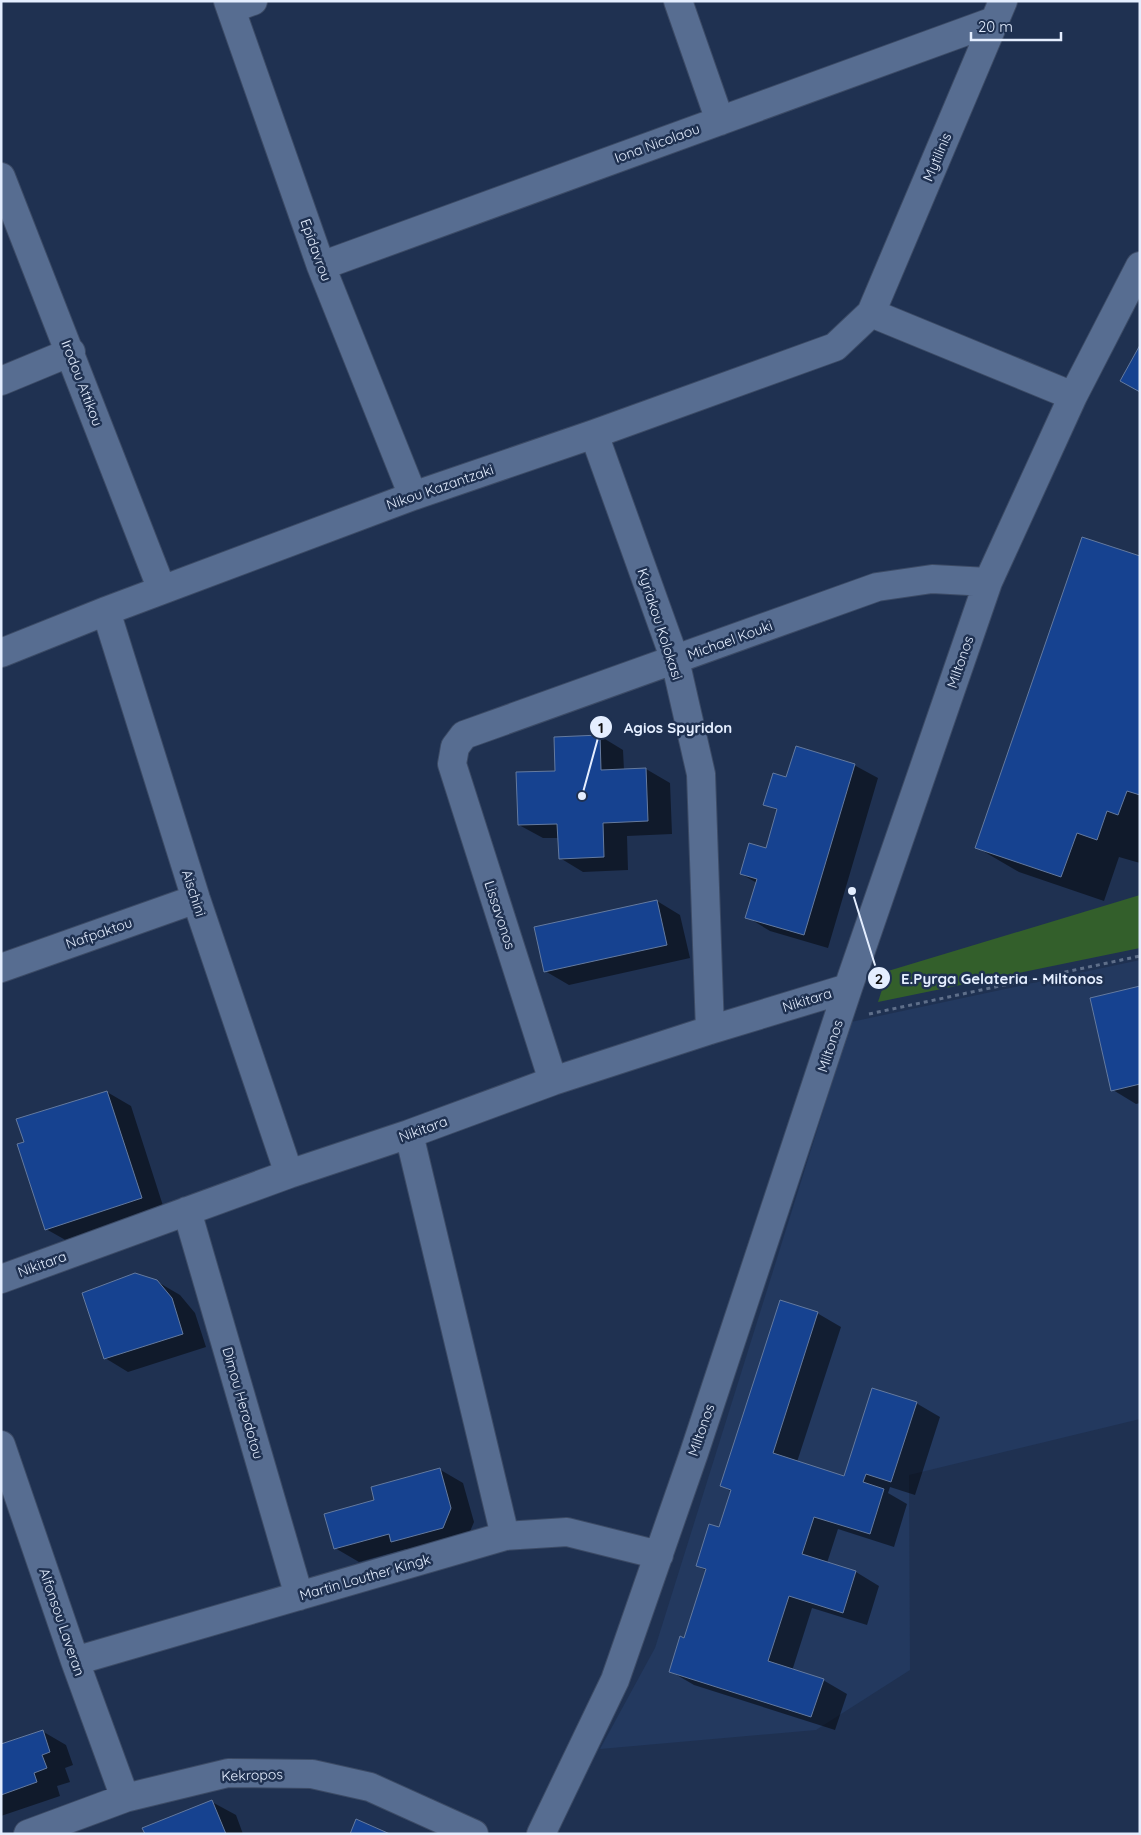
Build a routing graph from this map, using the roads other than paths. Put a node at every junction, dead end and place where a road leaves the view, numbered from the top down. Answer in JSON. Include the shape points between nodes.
{"nodes":[{"id":1,"x":678,"y":1,"type":"edge"},
{"id":2,"x":238,"y":4,"type":"edge"},
{"id":3,"x":998,"y":11,"type":"edge"},
{"id":4,"x":720,"y":121,"type":"junction"},
{"id":5,"x":1,"y":176,"type":"edge"},
{"id":6,"x":321,"y":266,"type":"junction"},
{"id":7,"x":1140,"y":266,"type":"edge"},
{"id":8,"x":871,"y":313,"type":"junction"},
{"id":9,"x":71,"y":352,"type":"junction"},
{"id":10,"x":1,"y":381,"type":"edge"},
{"id":11,"x":1073,"y":396,"type":"junction"},
{"id":12,"x":594,"y":434,"type":"junction"},
{"id":13,"x":413,"y":496,"type":"junction"},
{"id":14,"x":988,"y":582,"type":"junction"},
{"id":15,"x":162,"y":590,"type":"junction"},
{"id":16,"x":106,"y":610,"type":"junction"},
{"id":17,"x":1,"y":653,"type":"edge"},
{"id":18,"x":675,"y":660,"type":"junction"},
{"id":19,"x":455,"y":747,"type":"joint"},
{"id":20,"x":196,"y":899,"type":"junction"},
{"id":21,"x":1,"y":968,"type":"edge"},
{"id":22,"x":848,"y":988,"type":"junction"},
{"id":23,"x":710,"y":1030,"type":"junction"},
{"id":24,"x":553,"y":1082,"type":"junction"},
{"id":25,"x":409,"y":1134,"type":"junction"},
{"id":26,"x":289,"y":1174,"type":"junction"},
{"id":27,"x":187,"y":1211,"type":"junction"},
{"id":28,"x":1,"y":1279,"type":"edge"},
{"id":29,"x":1,"y":1444,"type":"edge"},
{"id":30,"x":505,"y":1536,"type":"junction"},
{"id":31,"x":659,"y":1555,"type":"junction"},
{"id":32,"x":299,"y":1596,"type":"junction"},
{"id":33,"x":75,"y":1661,"type":"junction"},
{"id":34,"x":125,"y":1798,"type":"junction"},
{"id":35,"x":28,"y":1834,"type":"edge"},
{"id":36,"x":474,"y":1834,"type":"edge"},
{"id":37,"x":540,"y":1834,"type":"edge"}],
"edges":[{"from":1,"to":4,"type":"street"},
{"from":2,"to":6,"type":"street","name":"Epidavrou"},
{"from":3,"to":4,"type":"street","name":"Iona Nicolaou"},
{"from":3,"to":8,"type":"street","name":"Mytilinis"},
{"from":4,"to":6,"type":"street","name":"Iona Nicolaou"},
{"from":5,"to":9,"type":"street","name":"Irodou Attikou"},
{"from":6,"to":13,"type":"street","name":"Epidavrou"},
{"from":7,"to":11,"type":"street","name":"Miltonos"},
{"from":8,"to":11,"type":"street"},
{"from":8,"to":12,"type":"street","name":"Nikou Kazantzaki","via":[[835,347]]},
{"from":9,"to":10,"type":"street"},
{"from":9,"to":15,"type":"street","name":"Irodou Attikou"},
{"from":11,"to":14,"type":"street","name":"Miltonos"},
{"from":12,"to":13,"type":"street","name":"Nikou Kazantzaki"},
{"from":12,"to":18,"type":"street","name":"Kyriakou Kolokasi"},
{"from":13,"to":15,"type":"street","name":"Nikou Kazantzaki"},
{"from":14,"to":18,"type":"street","name":"Michael Kouki","via":[[932,580],[877,587]]},
{"from":14,"to":22,"type":"street","name":"Miltonos"},
{"from":15,"to":16,"type":"street","name":"Nikou Kazantzaki"},
{"from":16,"to":17,"type":"street","name":"Nikou Kazantzaki"},
{"from":16,"to":20,"type":"street","name":"Aischini"},
{"from":18,"to":19,"type":"street","name":"Michael Kouki","via":[[464,735]]},
{"from":18,"to":23,"type":"street","name":"Kyriakou Kolokasi","via":[[701,774]]},
{"from":19,"to":24,"type":"street","name":"Lissavonos","via":[[452,764]]},
{"from":20,"to":21,"type":"street","name":"Nafpaktou"},
{"from":20,"to":26,"type":"street","name":"Aischini"},
{"from":22,"to":23,"type":"street","name":"Nikitara"},
{"from":22,"to":31,"type":"street","name":"Miltonos"},
{"from":23,"to":24,"type":"street","name":"Nikitara"},
{"from":24,"to":25,"type":"street","name":"Nikitara"},
{"from":25,"to":26,"type":"street","name":"Nikitara"},
{"from":25,"to":30,"type":"street"},
{"from":26,"to":27,"type":"street","name":"Nikitara"},
{"from":27,"to":28,"type":"street","name":"Nikitara"},
{"from":27,"to":32,"type":"street","name":"Dimou Herodotou"},
{"from":29,"to":33,"type":"street","name":"Alfonsou Laveran"},
{"from":30,"to":31,"type":"street","name":"Martin Louther Kingk","via":[[567,1532]]},
{"from":30,"to":32,"type":"street","name":"Martin Louther Kingk"},
{"from":31,"to":37,"type":"street","name":"Miltonos","via":[[615,1680]]},
{"from":32,"to":33,"type":"street","name":"Martin Louther Kingk"},
{"from":33,"to":34,"type":"street","name":"Alfonsou Laveran"},
{"from":34,"to":35,"type":"street","name":"Kekropos"},
{"from":34,"to":36,"type":"street","name":"Kekropos","via":[[228,1773],[312,1774],[370,1788]]}]}
